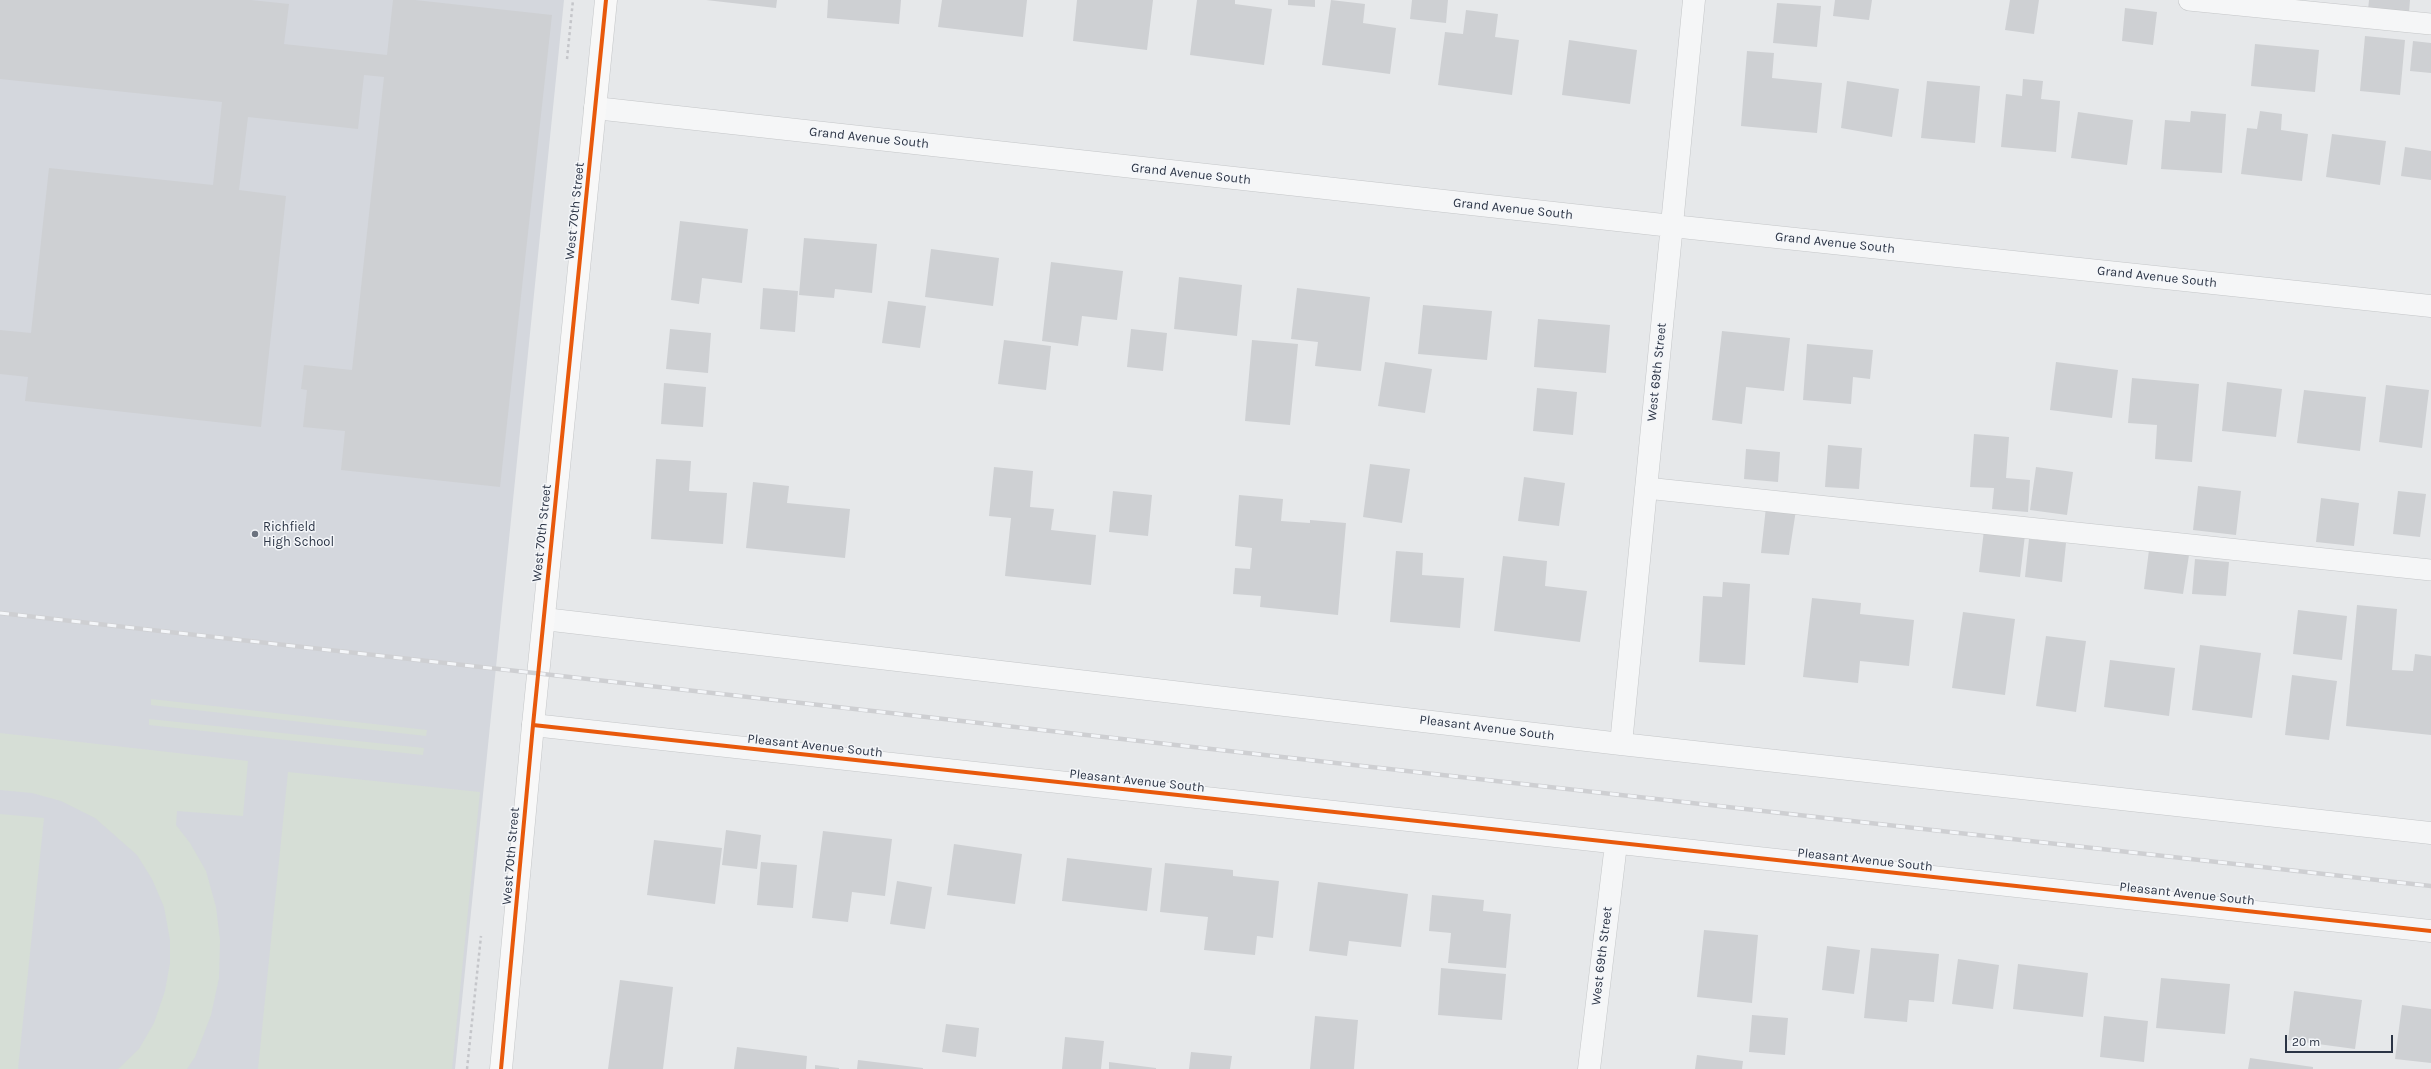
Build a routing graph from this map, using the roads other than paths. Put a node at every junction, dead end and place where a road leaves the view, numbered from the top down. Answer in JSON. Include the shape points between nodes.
{"nodes":[{"id":1,"x":606,"y":0,"type":"edge"},
{"id":2,"x":1694,"y":0,"type":"edge"},
{"id":3,"x":2189,"y":0,"type":"edge"},
{"id":4,"x":2431,"y":24,"type":"edge"},
{"id":5,"x":595,"y":108,"type":"junction"},
{"id":6,"x":1672,"y":226,"type":"junction"},
{"id":7,"x":2431,"y":306,"type":"edge"},
{"id":8,"x":1646,"y":488,"type":"junction"},
{"id":9,"x":2431,"y":570,"type":"edge"},
{"id":10,"x":544,"y":619,"type":"junction"},
{"id":11,"x":533,"y":725,"type":"junction"},
{"id":12,"x":1621,"y":744,"type":"junction"},
{"id":13,"x":2431,"y":833,"type":"edge"},
{"id":14,"x":1616,"y":844,"type":"junction"},
{"id":15,"x":2431,"y":930,"type":"edge"},
{"id":16,"x":501,"y":1069,"type":"edge"},
{"id":17,"x":1588,"y":1069,"type":"edge"}],
"edges":[{"from":1,"to":5,"type":"street","name":"West 70th Street"},
{"from":2,"to":6,"type":"street","name":"West 69th Street"},
{"from":3,"to":4,"type":"lane"},
{"from":5,"to":6,"type":"street","name":"Grand Avenue South"},
{"from":5,"to":10,"type":"street","name":"West 70th Street"},
{"from":6,"to":7,"type":"street","name":"Grand Avenue South"},
{"from":6,"to":8,"type":"street","name":"West 69th Street"},
{"from":8,"to":9,"type":"lane"},
{"from":8,"to":12,"type":"street","name":"West 69th Street"},
{"from":10,"to":11,"type":"street","name":"West 70th Street"},
{"from":10,"to":12,"type":"street","name":"Pleasant Avenue South"},
{"from":11,"to":14,"type":"street","name":"Pleasant Avenue South"},
{"from":11,"to":16,"type":"street","name":"West 70th Street"},
{"from":12,"to":13,"type":"street","name":"Pleasant Avenue South"},
{"from":14,"to":15,"type":"street","name":"Pleasant Avenue South"},
{"from":14,"to":17,"type":"street","name":"West 69th Street"}]}
